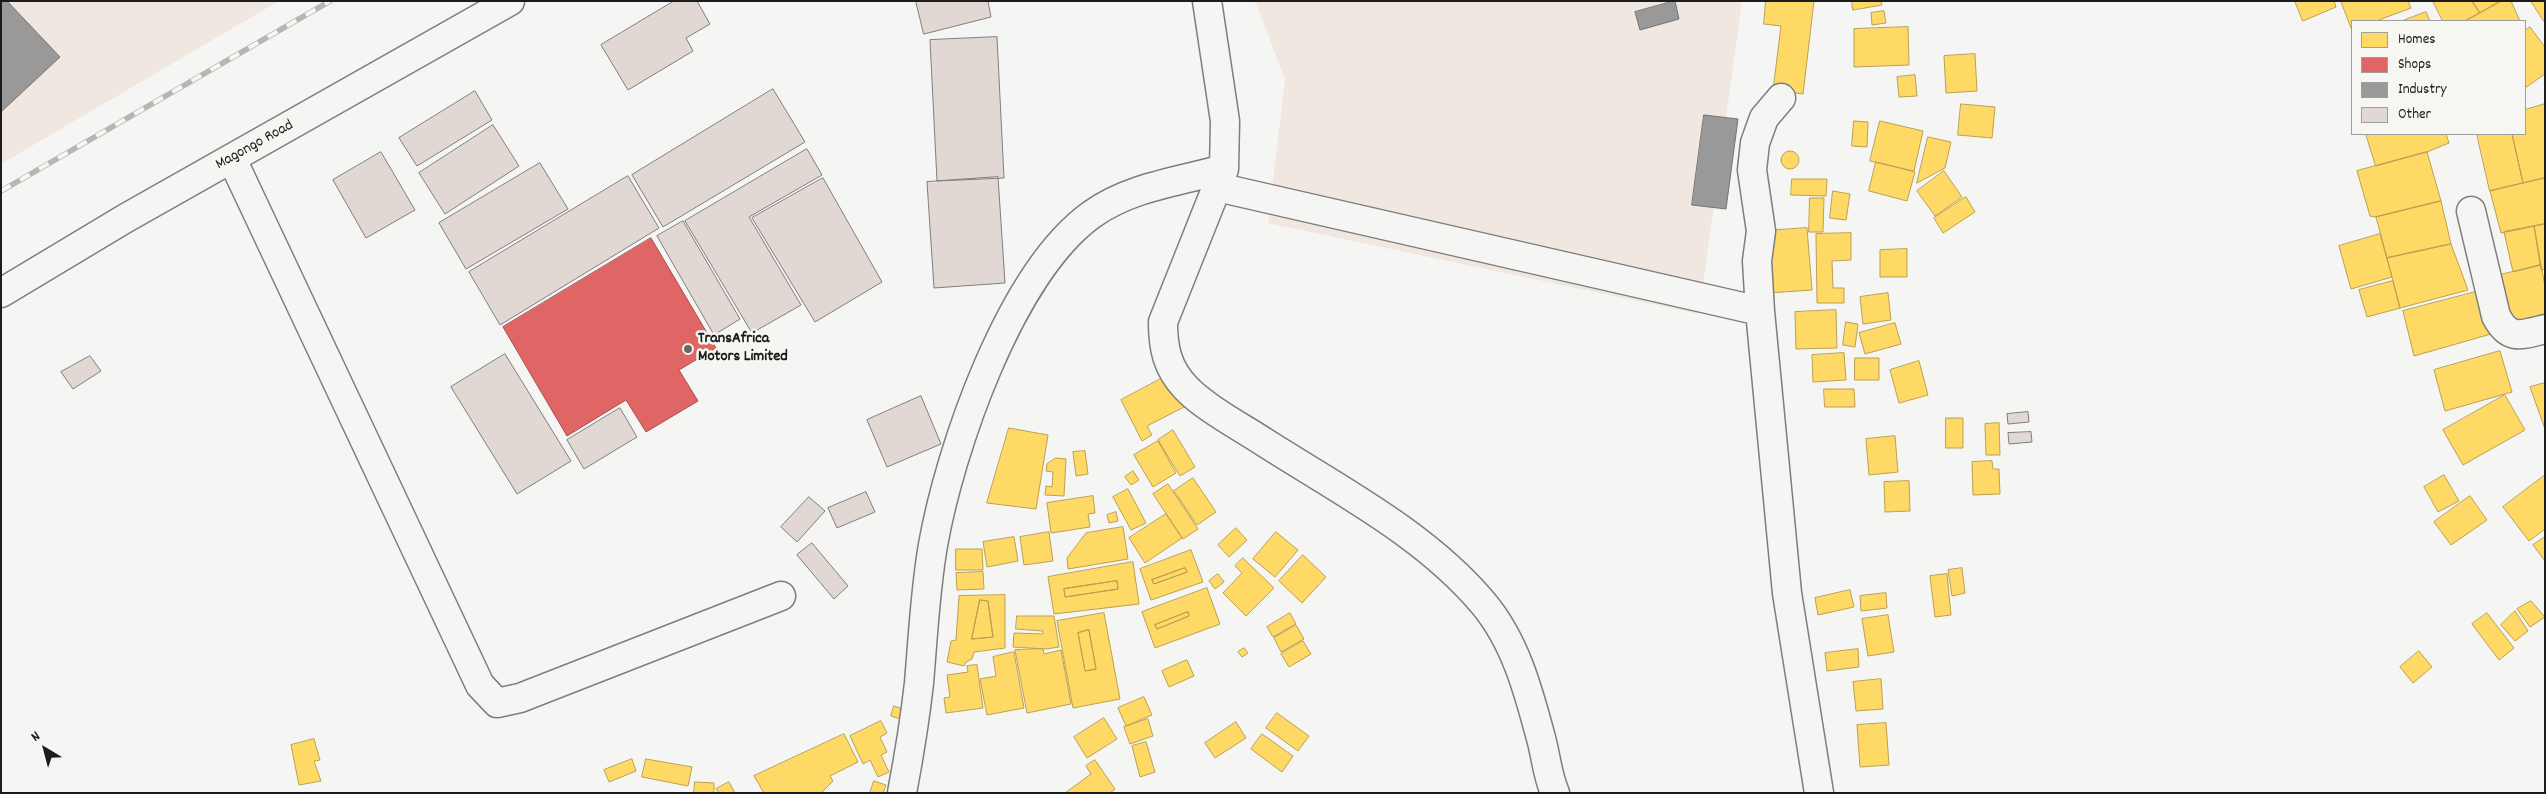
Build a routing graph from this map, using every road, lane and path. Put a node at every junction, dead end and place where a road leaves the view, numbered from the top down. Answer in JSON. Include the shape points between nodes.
{"nodes":[{"id":1,"x":510,"y":1,"type":"edge"},
{"id":2,"x":1207,"y":1,"type":"edge"},
{"id":3,"x":1781,"y":98,"type":"dead end"},
{"id":4,"x":232,"y":159,"type":"junction"},
{"id":5,"x":1221,"y":178,"type":"junction"},
{"id":6,"x":2471,"y":211,"type":"dead end"},
{"id":7,"x":1,"y":293,"type":"edge"},
{"id":8,"x":1760,"y":311,"type":"junction"},
{"id":9,"x":2545,"y":329,"type":"edge"},
{"id":10,"x":781,"y":596,"type":"dead end"},
{"id":11,"x":902,"y":793,"type":"edge"},
{"id":12,"x":1555,"y":793,"type":"edge"},
{"id":13,"x":1819,"y":793,"type":"edge"}],
"edges":[{"from":1,"to":4,"type":"street","name":"Magongo Road"},
{"from":2,"to":5,"type":"street","via":[[1225,121]]},
{"from":3,"to":8,"type":"street","via":[[1764,118],[1755,143],[1752,170],[1761,231],[1757,261]]},
{"from":4,"to":7,"type":"street","name":"Magongo Road"},
{"from":4,"to":10,"type":"street","via":[[480,685],[497,703],[520,698]]},
{"from":5,"to":8,"type":"street"},
{"from":5,"to":11,"type":"street","via":[[1136,192],[1092,214],[1059,243],[1022,299],[994,350],[957,450],[933,544],[924,604],[919,683]]},
{"from":5,"to":12,"type":"street","via":[[1163,322],[1163,348],[1172,367],[1186,388],[1220,413],[1395,526],[1442,561],[1484,604],[1515,653]]},
{"from":6,"to":9,"type":"street","via":[[2496,316],[2501,325],[2510,334],[2521,335]]},
{"from":8,"to":13,"type":"street","via":[[1787,593]]}]}
